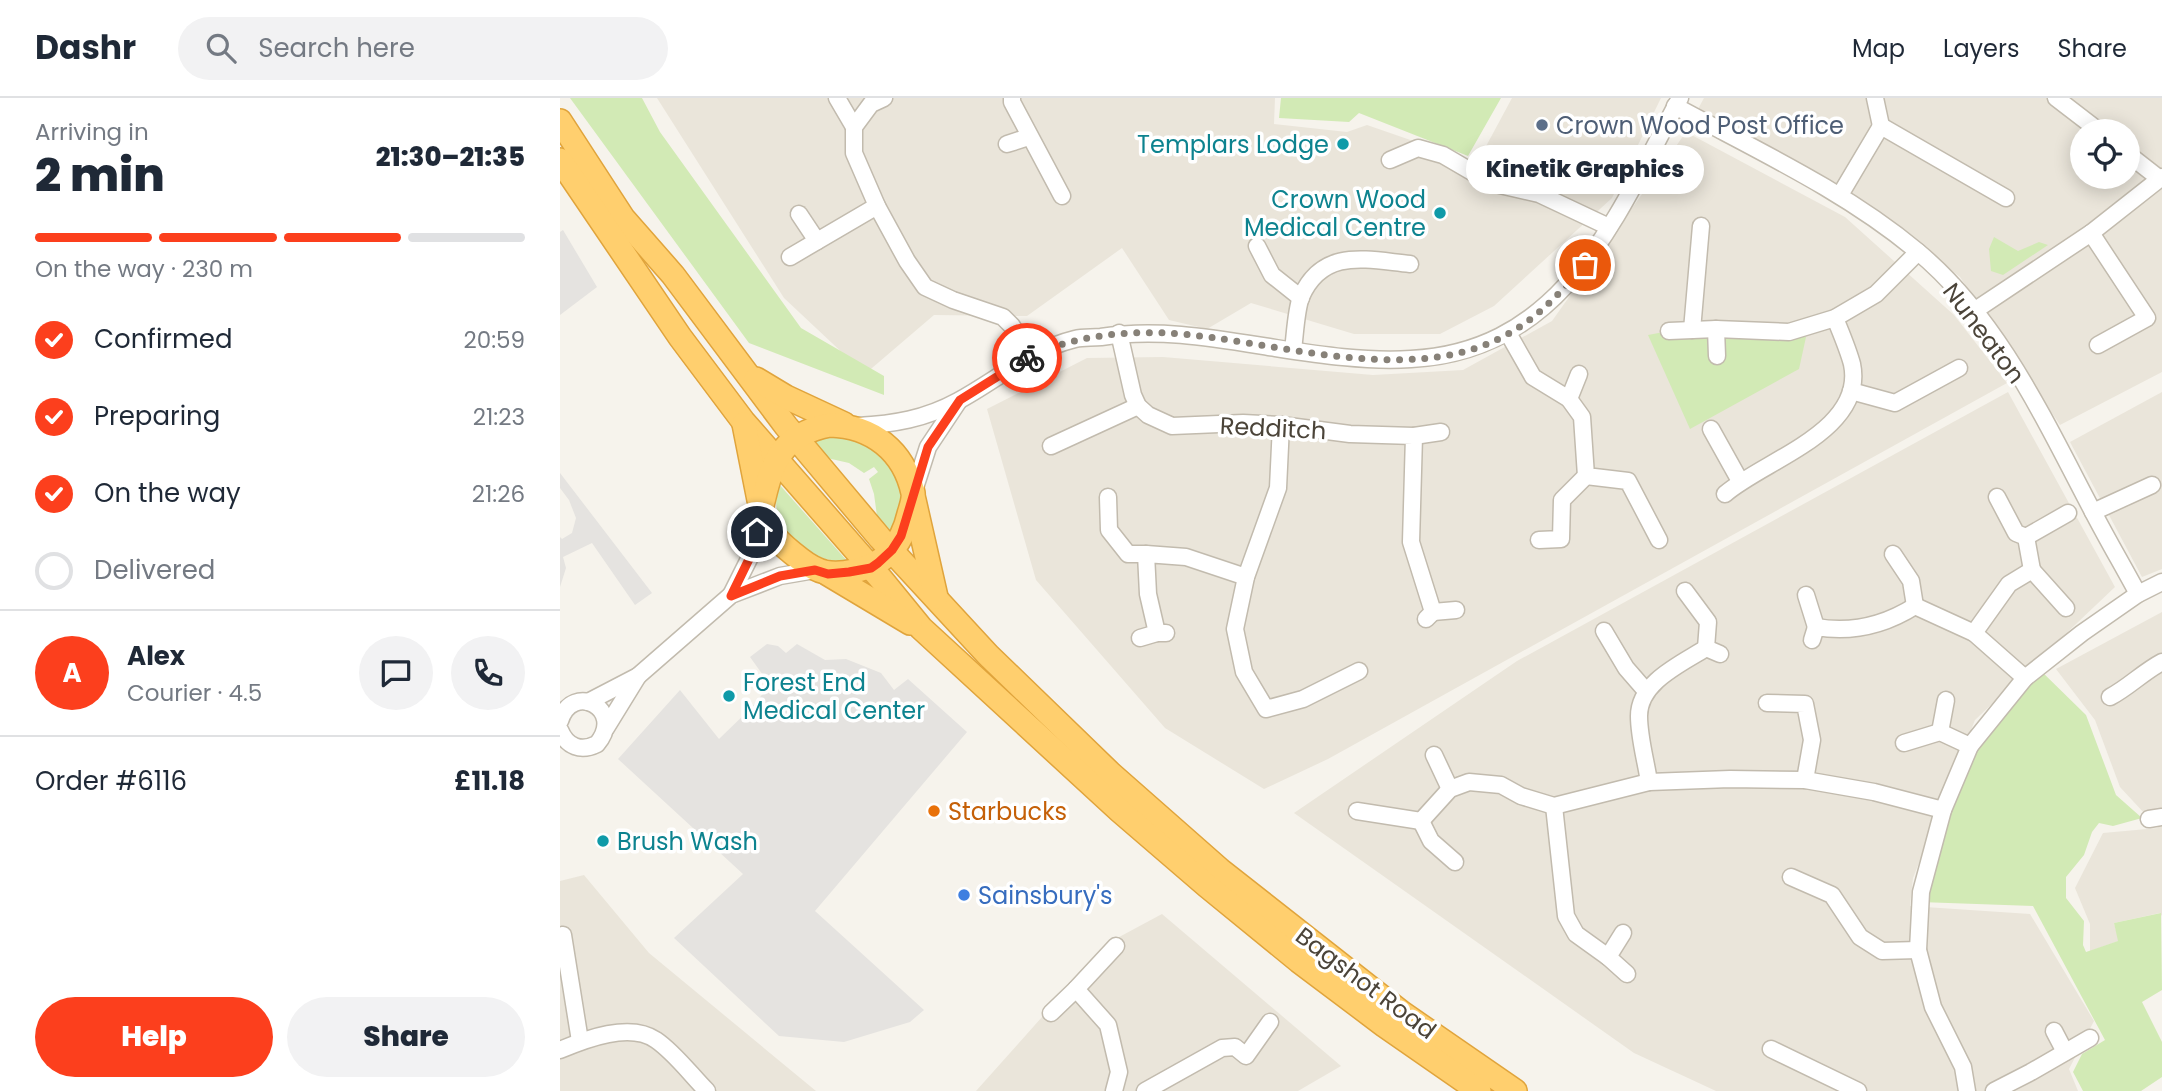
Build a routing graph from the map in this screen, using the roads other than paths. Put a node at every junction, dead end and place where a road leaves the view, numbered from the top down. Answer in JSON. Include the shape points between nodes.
{"nodes":[{"id":1,"x":837,"y":98,"type":"edge"},
{"id":2,"x":884,"y":98,"type":"edge"},
{"id":3,"x":1012,"y":98,"type":"edge"},
{"id":4,"x":1875,"y":98,"type":"edge"},
{"id":5,"x":2056,"y":98,"type":"edge"},
{"id":6,"x":1678,"y":102,"type":"edge"},
{"id":7,"x":2083,"y":119,"type":"edge"},
{"id":8,"x":560,"y":121,"type":"edge"},
{"id":9,"x":1881,"y":126,"type":"junction"},
{"id":10,"x":854,"y":127,"type":"junction"},
{"id":11,"x":1029,"y":136,"type":"junction"},
{"id":12,"x":1006,"y":144,"type":"dead end"},
{"id":13,"x":560,"y":160,"type":"edge"},
{"id":14,"x":1390,"y":160,"type":"dead end"},
{"id":15,"x":2140,"y":163,"type":"edge"},
{"id":16,"x":2161,"y":178,"type":"edge"},
{"id":17,"x":1840,"y":195,"type":"junction"},
{"id":18,"x":1062,"y":196,"type":"dead end"},
{"id":19,"x":2006,"y":198,"type":"dead end"},
{"id":20,"x":877,"y":206,"type":"junction"},
{"id":21,"x":799,"y":214,"type":"dead end"},
{"id":22,"x":1609,"y":227,"type":"junction"},
{"id":23,"x":2091,"y":233,"type":"junction"},
{"id":24,"x":1704,"y":236,"type":"dead end"},
{"id":25,"x":817,"y":241,"type":"junction"},
{"id":26,"x":1258,"y":247,"type":"dead end"},
{"id":27,"x":1918,"y":252,"type":"junction"},
{"id":28,"x":790,"y":257,"type":"dead end"},
{"id":29,"x":1409,"y":264,"type":"dead end"},
{"id":30,"x":1301,"y":298,"type":"junction"},
{"id":31,"x":1975,"y":311,"type":"junction"},
{"id":32,"x":1835,"y":318,"type":"junction"},
{"id":33,"x":1716,"y":329,"type":"junction"},
{"id":34,"x":1692,"y":330,"type":"junction"},
{"id":35,"x":1669,"y":331,"type":"dead end"},
{"id":36,"x":1119,"y":333,"type":"junction"},
{"id":37,"x":1508,"y":333,"type":"junction"},
{"id":38,"x":2098,"y":345,"type":"dead end"},
{"id":39,"x":1293,"y":350,"type":"junction"},
{"id":40,"x":1031,"y":356,"type":"junction"},
{"id":41,"x":1717,"y":356,"type":"dead end"},
{"id":42,"x":1959,"y":368,"type":"dead end"},
{"id":43,"x":747,"y":374,"type":"junction"},
{"id":44,"x":1579,"y":374,"type":"dead end"},
{"id":45,"x":1851,"y":391,"type":"junction"},
{"id":46,"x":1569,"y":399,"type":"junction"},
{"id":47,"x":960,"y":400,"type":"junction"},
{"id":48,"x":1138,"y":406,"type":"junction"},
{"id":49,"x":743,"y":421,"type":"junction"},
{"id":50,"x":1281,"y":425,"type":"junction"},
{"id":51,"x":848,"y":426,"type":"junction"},
{"id":52,"x":1711,"y":429,"type":"dead end"},
{"id":53,"x":1441,"y":432,"type":"dead end"},
{"id":54,"x":1414,"y":436,"type":"junction"},
{"id":55,"x":796,"y":439,"type":"junction"},
{"id":56,"x":1051,"y":446,"type":"dead end"},
{"id":57,"x":775,"y":459,"type":"junction"},
{"id":58,"x":1586,"y":476,"type":"junction"},
{"id":59,"x":1740,"y":481,"type":"junction"},
{"id":60,"x":2152,"y":485,"type":"dead end"},
{"id":61,"x":1725,"y":494,"type":"dead end"},
{"id":62,"x":913,"y":496,"type":"junction"},
{"id":63,"x":1108,"y":497,"type":"dead end"},
{"id":64,"x":1997,"y":497,"type":"dead end"},
{"id":65,"x":761,"y":512,"type":"junction"},
{"id":66,"x":2093,"y":512,"type":"junction"},
{"id":67,"x":2068,"y":513,"type":"dead end"},
{"id":68,"x":2025,"y":537,"type":"junction"},
{"id":69,"x":1539,"y":540,"type":"dead end"},
{"id":70,"x":1659,"y":540,"type":"dead end"},
{"id":71,"x":892,"y":550,"type":"junction"},
{"id":72,"x":1146,"y":554,"type":"junction"},
{"id":73,"x":1893,"y":554,"type":"dead end"},
{"id":74,"x":871,"y":568,"type":"junction"},
{"id":75,"x":2032,"y":570,"type":"junction"},
{"id":76,"x":822,"y":572,"type":"junction"},
{"id":77,"x":1246,"y":577,"type":"junction"},
{"id":78,"x":2162,"y":582,"type":"edge"},
{"id":79,"x":1685,"y":591,"type":"dead end"},
{"id":80,"x":2138,"y":594,"type":"junction"},
{"id":81,"x":1805,"y":595,"type":"dead end"},
{"id":82,"x":731,"y":596,"type":"junction"},
{"id":83,"x":937,"y":599,"type":"junction"},
{"id":84,"x":1915,"y":606,"type":"junction"},
{"id":85,"x":2066,"y":608,"type":"dead end"},
{"id":86,"x":1456,"y":610,"type":"dead end"},
{"id":87,"x":921,"y":628,"type":"junction"},
{"id":88,"x":1604,"y":631,"type":"dead end"},
{"id":89,"x":1974,"y":633,"type":"junction"},
{"id":90,"x":1140,"y":638,"type":"dead end"},
{"id":91,"x":2162,"y":662,"type":"edge"},
{"id":92,"x":1359,"y":671,"type":"dead end"},
{"id":93,"x":638,"y":676,"type":"junction"},
{"id":94,"x":2025,"y":678,"type":"junction"},
{"id":95,"x":1647,"y":691,"type":"junction"},
{"id":96,"x":2110,"y":696,"type":"dead end"},
{"id":97,"x":1946,"y":700,"type":"dead end"},
{"id":98,"x":588,"y":702,"type":"junction"},
{"id":99,"x":1767,"y":703,"type":"dead end"},
{"id":100,"x":561,"y":715,"type":"edge"},
{"id":101,"x":606,"y":728,"type":"junction"},
{"id":102,"x":1940,"y":732,"type":"junction"},
{"id":103,"x":561,"y":737,"type":"edge"},
{"id":104,"x":1904,"y":743,"type":"dead end"},
{"id":105,"x":1970,"y":746,"type":"junction"},
{"id":106,"x":1434,"y":755,"type":"dead end"},
{"id":107,"x":1805,"y":780,"type":"junction"},
{"id":108,"x":1649,"y":782,"type":"junction"},
{"id":109,"x":1450,"y":789,"type":"junction"},
{"id":110,"x":1553,"y":806,"type":"junction"},
{"id":111,"x":1943,"y":810,"type":"junction"},
{"id":112,"x":1357,"y":811,"type":"dead end"},
{"id":113,"x":1421,"y":821,"type":"junction"},
{"id":114,"x":1455,"y":862,"type":"dead end"},
{"id":115,"x":1791,"y":877,"type":"dead end"},
{"id":116,"x":1213,"y":878,"type":"junction"},
{"id":117,"x":1623,"y":933,"type":"dead end"},
{"id":118,"x":563,"y":935,"type":"dead end"},
{"id":119,"x":1116,"y":946,"type":"dead end"},
{"id":120,"x":1918,"y":950,"type":"junction"},
{"id":121,"x":563,"y":955,"type":"edge"},
{"id":122,"x":1608,"y":957,"type":"junction"},
{"id":123,"x":1627,"y":974,"type":"dead end"},
{"id":124,"x":1076,"y":989,"type":"junction"},
{"id":125,"x":1051,"y":1013,"type":"dead end"},
{"id":126,"x":1270,"y":1022,"type":"dead end"},
{"id":127,"x":2054,"y":1031,"type":"dead end"},
{"id":128,"x":2090,"y":1038,"type":"dead end"},
{"id":129,"x":580,"y":1041,"type":"junction"},
{"id":130,"x":1771,"y":1049,"type":"dead end"},
{"id":131,"x":560,"y":1050,"type":"edge"},
{"id":132,"x":2065,"y":1052,"type":"junction"},
{"id":133,"x":707,"y":1091,"type":"edge"},
{"id":134,"x":1114,"y":1091,"type":"edge"},
{"id":135,"x":1145,"y":1091,"type":"edge"},
{"id":136,"x":1479,"y":1091,"type":"edge"},
{"id":137,"x":1515,"y":1091,"type":"edge"},
{"id":138,"x":1858,"y":1091,"type":"edge"},
{"id":139,"x":1967,"y":1091,"type":"edge"},
{"id":140,"x":1994,"y":1091,"type":"edge"}],
"edges":[{"from":1,"to":10,"type":"street"},
{"from":2,"to":10,"type":"street","via":[[871,104]]},
{"from":3,"to":11,"type":"street"},
{"from":4,"to":9,"type":"street"},
{"from":5,"to":7,"type":"street"},
{"from":6,"to":17,"type":"street","name":"Nuneaton"},
{"from":6,"to":22,"type":"street"},
{"from":8,"to":43,"type":"highway","via":[[623,218],[673,275]]},
{"from":9,"to":17,"type":"street"},
{"from":9,"to":19,"type":"street"},
{"from":10,"to":20,"type":"street","via":[[853,153]]},
{"from":11,"to":12,"type":"street"},
{"from":11,"to":18,"type":"street"},
{"from":13,"to":49,"type":"highway"},
{"from":14,"to":22,"type":"street","via":[[1418,148],[1430,151],[1491,183],[1539,194]]},
{"from":15,"to":16,"type":"street"},
{"from":16,"to":23,"type":"street"},
{"from":17,"to":27,"type":"street","name":"Nuneaton"},
{"from":20,"to":25,"type":"street"},
{"from":20,"to":40,"type":"street","via":[[925,287],[1003,317]]},
{"from":21,"to":25,"type":"street"},
{"from":22,"to":37,"type":"street","via":[[1585,265],[1554,299]]},
{"from":23,"to":31,"type":"street"},
{"from":23,"to":38,"type":"street","via":[[2147,318]]},
{"from":24,"to":34,"type":"street"},
{"from":25,"to":28,"type":"street"},
{"from":26,"to":30,"type":"street","via":[[1272,275]]},
{"from":27,"to":31,"type":"street","name":"Nuneaton"},
{"from":27,"to":32,"type":"street","via":[[1876,294]]},
{"from":29,"to":30,"type":"street","via":[[1349,258],[1320,270]]},
{"from":30,"to":39,"type":"street"},
{"from":31,"to":66,"type":"street","name":"Nuneaton","via":[[2042,414]]},
{"from":32,"to":33,"type":"street","via":[[1788,332]]},
{"from":32,"to":45,"type":"street","via":[[1852,366]]},
{"from":33,"to":34,"type":"street"},
{"from":33,"to":41,"type":"street"},
{"from":34,"to":35,"type":"street"},
{"from":36,"to":39,"type":"street","via":[[1167,333]]},
{"from":36,"to":40,"type":"street","via":[[1075,339]]},
{"from":36,"to":48,"type":"street"},
{"from":37,"to":39,"type":"street","via":[[1459,352],[1411,359]]},
{"from":37,"to":46,"type":"street","via":[[1533,377]]},
{"from":40,"to":47,"type":"street"},
{"from":42,"to":45,"type":"street","via":[[1895,403]]},
{"from":43,"to":51,"type":"highway"},
{"from":43,"to":55,"type":"highway"},
{"from":44,"to":46,"type":"street"},
{"from":45,"to":59,"type":"street","via":[[1841,414],[1814,438]]},
{"from":46,"to":58,"type":"street","via":[[1582,417]]},
{"from":47,"to":51,"type":"street","via":[[908,421]]},
{"from":47,"to":62,"type":"street","via":[[928,447]]},
{"from":48,"to":50,"type":"street","name":"Redditch","via":[[1172,426]]},
{"from":48,"to":56,"type":"street"},
{"from":49,"to":57,"type":"highway"},
{"from":49,"to":65,"type":"highway"},
{"from":50,"to":54,"type":"street","name":"Redditch"},
{"from":50,"to":77,"type":"street","via":[[1278,488]]},
{"from":51,"to":55,"type":"highway","via":[[813,428]]},
{"from":51,"to":62,"type":"highway","via":[[878,438],[894,453]]},
{"from":52,"to":59,"type":"street"},
{"from":53,"to":54,"type":"street","name":"Redditch"},
{"from":54,"to":86,"type":"street","via":[[1410,542],[1429,616]]},
{"from":55,"to":57,"type":"highway"},
{"from":55,"to":71,"type":"highway"},
{"from":57,"to":65,"type":"highway"},
{"from":57,"to":74,"type":"highway"},
{"from":58,"to":69,"type":"street","via":[[1562,500],[1561,539]]},
{"from":58,"to":70,"type":"street","via":[[1628,481]]},
{"from":59,"to":61,"type":"street"},
{"from":60,"to":66,"type":"street"},
{"from":62,"to":71,"type":"highway","via":[[907,523]]},
{"from":62,"to":83,"type":"highway"},
{"from":63,"to":72,"type":"street","via":[[1109,530],[1128,554]]},
{"from":64,"to":68,"type":"street","via":[[2016,533]]},
{"from":65,"to":76,"type":"highway","via":[[782,546]]},
{"from":65,"to":82,"type":"street","via":[[753,551]]},
{"from":66,"to":80,"type":"street","name":"Nuneaton"},
{"from":67,"to":68,"type":"street"},
{"from":68,"to":75,"type":"street"},
{"from":71,"to":74,"type":"highway"},
{"from":71,"to":83,"type":"highway"},
{"from":72,"to":77,"type":"street","via":[[1186,556]]},
{"from":72,"to":90,"type":"street","via":[[1148,594],[1161,633]]},
{"from":73,"to":84,"type":"street","via":[[1911,581]]},
{"from":74,"to":76,"type":"highway"},
{"from":74,"to":87,"type":"highway"},
{"from":75,"to":85,"type":"street"},
{"from":75,"to":89,"type":"street","via":[[2009,584]]},
{"from":76,"to":82,"type":"street","via":[[780,576]]},
{"from":76,"to":87,"type":"highway"},
{"from":77,"to":92,"type":"street","via":[[1234,629],[1244,672],[1266,709],[1303,699]]},
{"from":78,"to":80,"type":"street"},
{"from":79,"to":95,"type":"street","via":[[1707,622],[1713,651],[1663,675]]},
{"from":80,"to":94,"type":"street"},
{"from":81,"to":84,"type":"street","via":[[1814,633],[1857,629]]},
{"from":82,"to":93,"type":"street"},
{"from":83,"to":116,"type":"highway"},
{"from":84,"to":89,"type":"street"},
{"from":87,"to":116,"type":"highway","via":[[1120,811]]},
{"from":88,"to":95,"type":"street","via":[[1626,668]]},
{"from":89,"to":94,"type":"street"},
{"from":91,"to":96,"type":"street"},
{"from":93,"to":98,"type":"street"},
{"from":93,"to":101,"type":"street"},
{"from":94,"to":105,"type":"street"},
{"from":95,"to":108,"type":"street","via":[[1638,715]]},
{"from":97,"to":102,"type":"street"},
{"from":98,"to":100,"type":"street","via":[[575,703]]},
{"from":98,"to":101,"type":"street","via":[[602,711]]},
{"from":99,"to":107,"type":"street","via":[[1805,704],[1812,740]]},
{"from":101,"to":103,"type":"street","via":[[604,736],[590,747],[576,747]]},
{"from":102,"to":104,"type":"street"},
{"from":102,"to":105,"type":"street"},
{"from":105,"to":111,"type":"street"},
{"from":106,"to":109,"type":"street"},
{"from":107,"to":108,"type":"street"},
{"from":107,"to":111,"type":"street"},
{"from":108,"to":110,"type":"street"},
{"from":109,"to":110,"type":"street","via":[[1469,782],[1501,785]]},
{"from":109,"to":113,"type":"street"},
{"from":110,"to":122,"type":"street","via":[[1566,916],[1576,934]]},
{"from":111,"to":120,"type":"street","via":[[1921,892]]},
{"from":112,"to":113,"type":"street"},
{"from":113,"to":114,"type":"street","via":[[1431,841]]},
{"from":115,"to":120,"type":"street","via":[[1832,895],[1860,937],[1882,951]]},
{"from":116,"to":136,"type":"highway","name":"Bagshot Road","via":[[1342,993]]},
{"from":116,"to":137,"type":"highway","name":"Bagshot Road"},
{"from":117,"to":122,"type":"street"},
{"from":118,"to":121,"type":"street"},
{"from":119,"to":124,"type":"street"},
{"from":120,"to":139,"type":"street","via":[[1933,1007],[1963,1066]]},
{"from":121,"to":129,"type":"street"},
{"from":122,"to":123,"type":"street"},
{"from":124,"to":125,"type":"street"},
{"from":124,"to":134,"type":"street","via":[[1108,1025],[1119,1072]]},
{"from":126,"to":135,"type":"street","via":[[1246,1056],[1235,1047],[1222,1048]]},
{"from":127,"to":132,"type":"street"},
{"from":128,"to":132,"type":"street"},
{"from":129,"to":131,"type":"street"},
{"from":129,"to":133,"type":"street","via":[[627,1032],[643,1034],[657,1041]]},
{"from":130,"to":138,"type":"street"},
{"from":132,"to":140,"type":"street"}]}
